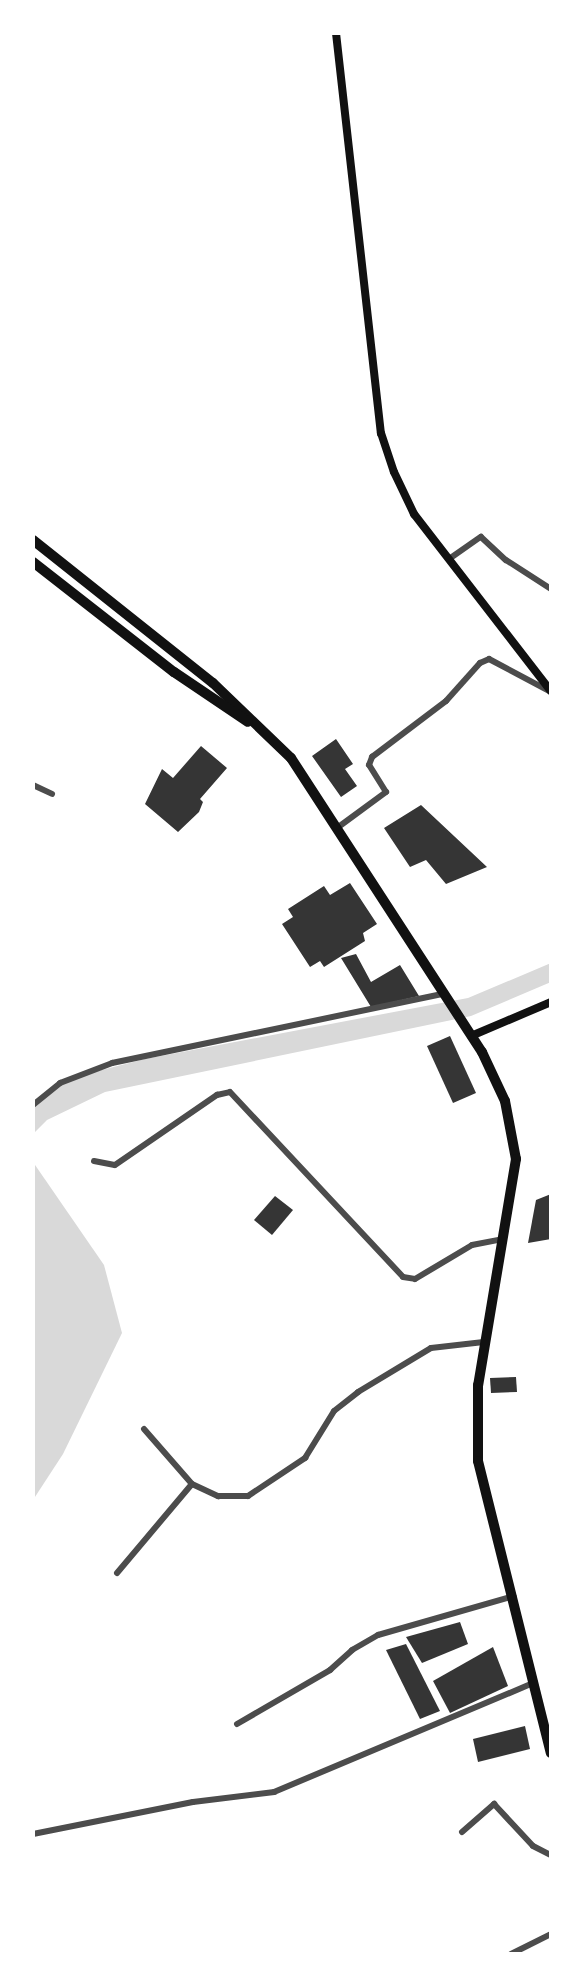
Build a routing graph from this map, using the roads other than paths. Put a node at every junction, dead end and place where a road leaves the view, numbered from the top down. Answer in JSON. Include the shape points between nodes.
{"nodes":[{"id":1,"x":336,"y":33,"type":"edge"},
{"id":2,"x":33,"y":540,"type":"edge"},
{"id":3,"x":449,"y":559,"type":"junction"},
{"id":4,"x":33,"y":562,"type":"edge"},
{"id":5,"x":551,"y":589,"type":"edge"},
{"id":6,"x":551,"y":691,"type":"edge"},
{"id":7,"x":268,"y":736,"type":"junction"},
{"id":8,"x":33,"y":785,"type":"edge"},
{"id":9,"x":52,"y":794,"type":"dead end"},
{"id":10,"x":338,"y":828,"type":"junction"},
{"id":11,"x":443,"y":997,"type":"junction"},
{"id":12,"x":551,"y":1002,"type":"edge"},
{"id":13,"x":471,"y":1036,"type":"junction"},
{"id":14,"x":33,"y":1105,"type":"edge"},
{"id":15,"x":94,"y":1161,"type":"dead end"},
{"id":16,"x":502,"y":1239,"type":"junction"},
{"id":17,"x":484,"y":1342,"type":"junction"},
{"id":18,"x":144,"y":1429,"type":"dead end"},
{"id":19,"x":192,"y":1484,"type":"junction"},
{"id":20,"x":117,"y":1573,"type":"dead end"},
{"id":21,"x":514,"y":1596,"type":"junction"},
{"id":22,"x":533,"y":1683,"type":"junction"},
{"id":23,"x":237,"y":1724,"type":"dead end"},
{"id":24,"x":551,"y":1753,"type":"edge"},
{"id":25,"x":462,"y":1832,"type":"dead end"},
{"id":26,"x":33,"y":1834,"type":"edge"},
{"id":27,"x":551,"y":1855,"type":"edge"},
{"id":28,"x":551,"y":1934,"type":"edge"},
{"id":29,"x":511,"y":1954,"type":"edge"}],
"edges":[{"from":1,"to":3,"type":"main road","via":[[381,433],[414,514]]},
{"from":2,"to":7,"type":"highway","via":[[167,645]]},
{"from":3,"to":5,"type":"street","via":[[481,537],[506,560]]},
{"from":3,"to":6,"type":"main road"},
{"from":4,"to":7,"type":"highway","via":[[174,672]]},
{"from":6,"to":10,"type":"street","via":[[484,660],[446,701],[372,757],[369,765],[386,792]]},
{"from":7,"to":10,"type":"highway","via":[[303,773]]},
{"from":8,"to":9,"type":"street"},
{"from":10,"to":11,"type":"highway"},
{"from":11,"to":13,"type":"highway"},
{"from":11,"to":14,"type":"street","via":[[112,1063],[60,1083]]},
{"from":12,"to":13,"type":"main road"},
{"from":13,"to":16,"type":"highway","via":[[505,1101],[513,1129],[514,1174]]},
{"from":15,"to":16,"type":"street","via":[[114,1165],[217,1095],[230,1092],[403,1277],[415,1279],[472,1245]]},
{"from":16,"to":17,"type":"highway"},
{"from":17,"to":19,"type":"street","via":[[431,1348],[358,1392],[334,1411],[305,1458],[248,1496],[218,1496]]},
{"from":17,"to":21,"type":"highway","via":[[477,1415],[480,1479]]},
{"from":18,"to":19,"type":"street"},
{"from":19,"to":20,"type":"street"},
{"from":21,"to":22,"type":"highway"},
{"from":21,"to":23,"type":"street","via":[[372,1638],[330,1671]]},
{"from":22,"to":24,"type":"highway"},
{"from":22,"to":26,"type":"street","via":[[274,1792],[193,1802]]},
{"from":25,"to":27,"type":"street","via":[[498,1805],[533,1846]]},
{"from":28,"to":29,"type":"street"}]}
